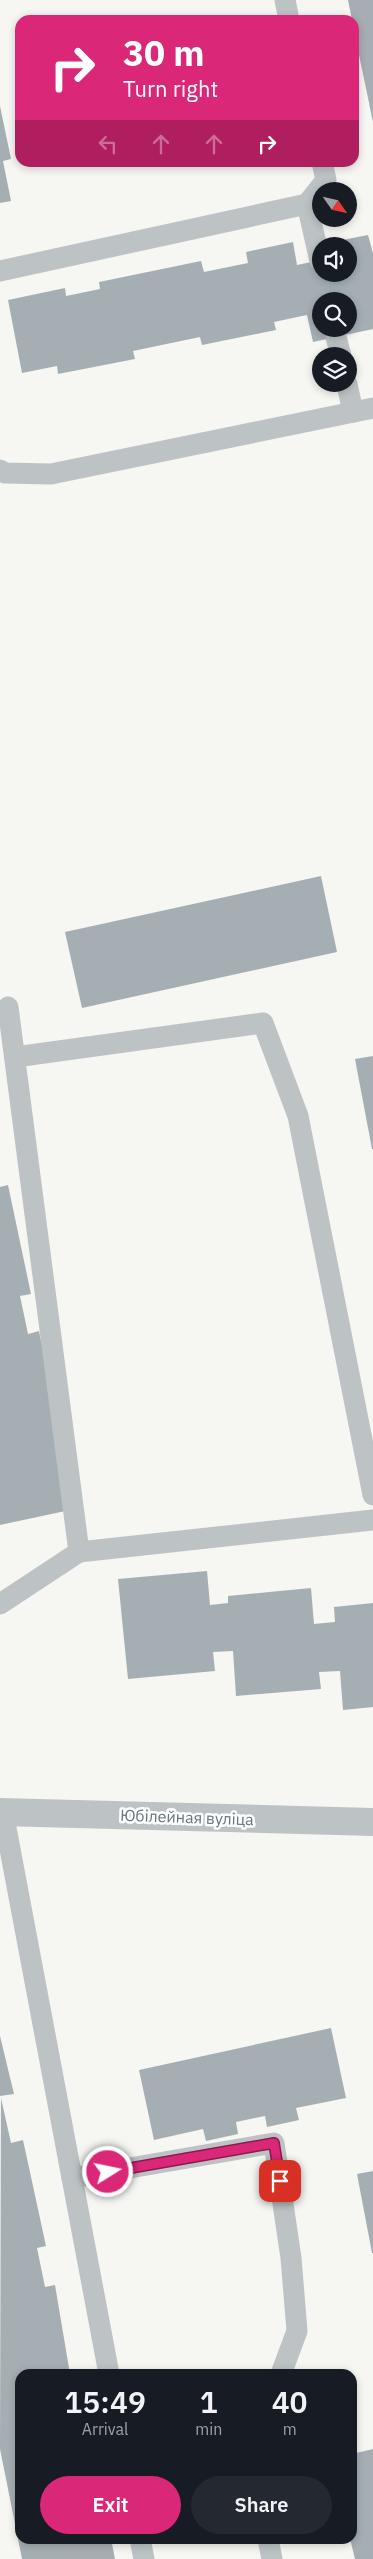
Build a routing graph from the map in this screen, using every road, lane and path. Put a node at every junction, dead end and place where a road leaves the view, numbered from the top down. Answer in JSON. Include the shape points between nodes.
{"nodes":[{"id":1,"x":285,"y":0,"type":"edge"},
{"id":2,"x":288,"y":15,"type":"edge"},
{"id":3,"x":323,"y":167,"type":"edge"},
{"id":4,"x":307,"y":204,"type":"junction"},
{"id":5,"x":315,"y":237,"type":"edge"},
{"id":6,"x":0,"y":270,"type":"edge"},
{"id":7,"x":352,"y":392,"type":"edge"},
{"id":8,"x":363,"y":410,"type":"edge"},
{"id":9,"x":0,"y":470,"type":"edge"},
{"id":10,"x":8,"y":1007,"type":"dead end"},
{"id":11,"x":15,"y":1057,"type":"junction"},
{"id":12,"x":373,"y":1495,"type":"edge"},
{"id":13,"x":373,"y":1520,"type":"edge"},
{"id":14,"x":79,"y":1552,"type":"junction"},
{"id":15,"x":0,"y":1604,"type":"edge"},
{"id":16,"x":1,"y":1812,"type":"edge"},
{"id":17,"x":373,"y":1822,"type":"edge"},
{"id":18,"x":72,"y":2178,"type":"junction"},
{"id":19,"x":108,"y":2369,"type":"edge"},
{"id":20,"x":283,"y":2369,"type":"edge"},
{"id":21,"x":141,"y":2544,"type":"edge"},
{"id":22,"x":269,"y":2544,"type":"edge"},
{"id":23,"x":144,"y":2559,"type":"edge"},
{"id":24,"x":272,"y":2559,"type":"edge"}],
"edges":[{"from":1,"to":2,"type":"lane"},
{"from":3,"to":4,"type":"lane","via":[[326,180]]},
{"from":4,"to":5,"type":"lane"},
{"from":4,"to":6,"type":"lane"},
{"from":7,"to":8,"type":"lane"},
{"from":8,"to":9,"type":"lane","via":[[51,474],[5,473]]},
{"from":10,"to":11,"type":"lane"},
{"from":11,"to":12,"type":"lane","via":[[263,1023],[298,1116]]},
{"from":11,"to":14,"type":"lane"},
{"from":13,"to":14,"type":"lane"},
{"from":14,"to":15,"type":"lane"},
{"from":16,"to":17,"type":"street","name":"Юбілейная вуліца"},
{"from":16,"to":18,"type":"lane"},
{"from":18,"to":19,"type":"lane"},
{"from":18,"to":20,"type":"lane","via":[[274,2143],[291,2258],[297,2331]]},
{"from":21,"to":23,"type":"lane"},
{"from":22,"to":24,"type":"lane"}]}
